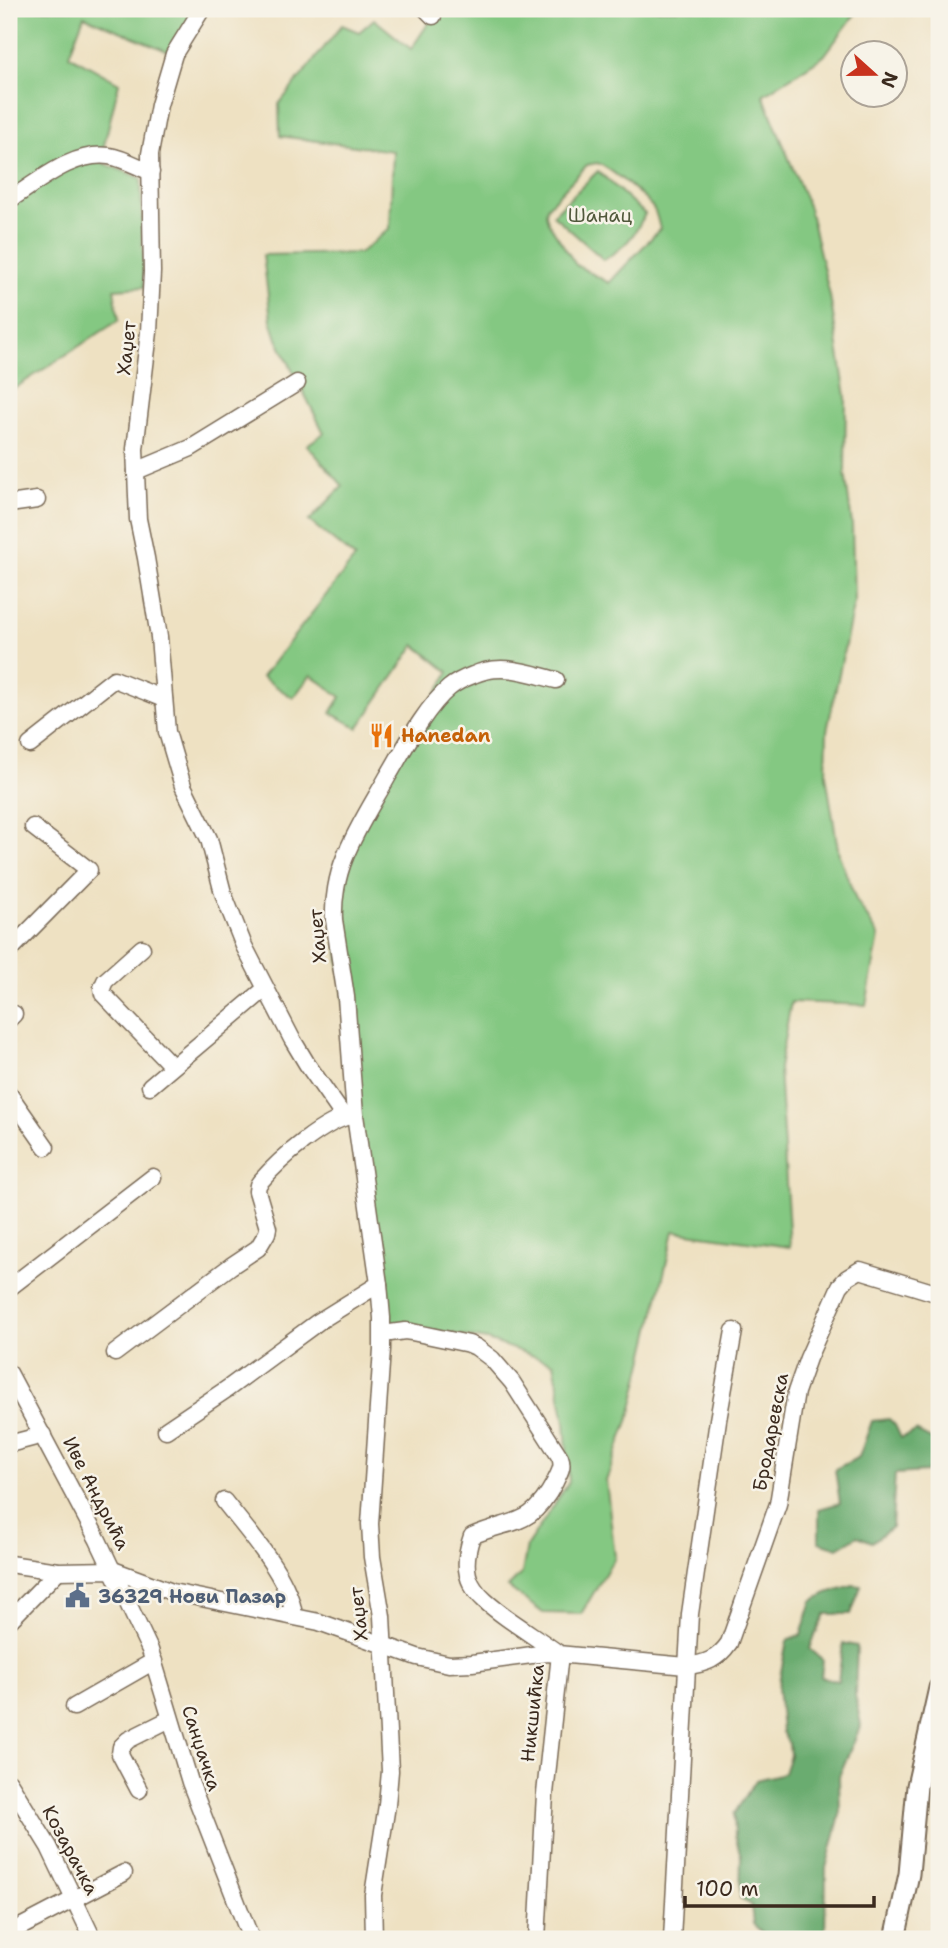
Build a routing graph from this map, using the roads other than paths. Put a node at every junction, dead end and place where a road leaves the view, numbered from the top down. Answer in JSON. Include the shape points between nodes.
{"nodes":[{"id":1,"x":202,"y":9,"type":"edge"},
{"id":2,"x":151,"y":172,"type":"junction"},
{"id":3,"x":9,"y":200,"type":"edge"},
{"id":4,"x":297,"y":383,"type":"dead end"},
{"id":5,"x":135,"y":471,"type":"junction"},
{"id":6,"x":37,"y":500,"type":"dead end"},
{"id":7,"x":9,"y":504,"type":"edge"},
{"id":8,"x":556,"y":680,"type":"dead end"},
{"id":9,"x":164,"y":699,"type":"junction"},
{"id":10,"x":30,"y":744,"type":"dead end"},
{"id":11,"x":33,"y":827,"type":"dead end"},
{"id":12,"x":142,"y":948,"type":"dead end"},
{"id":13,"x":9,"y":951,"type":"edge"},
{"id":14,"x":265,"y":989,"type":"junction"},
{"id":15,"x":172,"y":1066,"type":"junction"},
{"id":16,"x":150,"y":1086,"type":"dead end"},
{"id":17,"x":9,"y":1094,"type":"edge"},
{"id":18,"x":350,"y":1116,"type":"junction"},
{"id":19,"x":46,"y":1147,"type":"dead end"},
{"id":20,"x":153,"y":1177,"type":"dead end"},
{"id":21,"x":379,"y":1284,"type":"junction"},
{"id":22,"x":9,"y":1288,"type":"edge"},
{"id":23,"x":939,"y":1294,"type":"edge"},
{"id":24,"x":734,"y":1331,"type":"dead end"},
{"id":25,"x":383,"y":1334,"type":"junction"},
{"id":26,"x":115,"y":1353,"type":"dead end"},
{"id":27,"x":9,"y":1373,"type":"edge"},
{"id":28,"x":166,"y":1430,"type":"dead end"},
{"id":29,"x":43,"y":1435,"type":"junction"},
{"id":30,"x":9,"y":1444,"type":"edge"},
{"id":31,"x":224,"y":1501,"type":"dead end"},
{"id":32,"x":9,"y":1564,"type":"edge"},
{"id":33,"x":113,"y":1570,"type":"junction"},
{"id":34,"x":58,"y":1571,"type":"junction"},
{"id":35,"x":294,"y":1616,"type":"junction"},
{"id":36,"x":9,"y":1621,"type":"edge"},
{"id":37,"x":382,"y":1646,"type":"junction"},
{"id":38,"x":560,"y":1654,"type":"junction"},
{"id":39,"x":155,"y":1661,"type":"junction"},
{"id":40,"x":686,"y":1666,"type":"junction"},
{"id":41,"x":939,"y":1688,"type":"edge"},
{"id":42,"x":74,"y":1707,"type":"dead end"},
{"id":43,"x":170,"y":1719,"type":"junction"},
{"id":44,"x":9,"y":1782,"type":"edge"},
{"id":45,"x":139,"y":1790,"type":"dead end"},
{"id":46,"x":124,"y":1872,"type":"dead end"},
{"id":47,"x":73,"y":1899,"type":"junction"},
{"id":48,"x":12,"y":1934,"type":"edge"},
{"id":49,"x":93,"y":1939,"type":"edge"},
{"id":50,"x":251,"y":1939,"type":"edge"},
{"id":51,"x":374,"y":1939,"type":"edge"},
{"id":52,"x":537,"y":1939,"type":"edge"},
{"id":53,"x":672,"y":1939,"type":"edge"},
{"id":54,"x":895,"y":1939,"type":"edge"}],
"edges":[{"from":1,"to":2,"type":"street","name":"Хаџет","via":[[174,54],[159,105]]},
{"from":2,"to":3,"type":"street","via":[[111,156],[87,156]]},
{"from":2,"to":5,"type":"street","name":"Хаџет","via":[[150,320]]},
{"from":4,"to":5,"type":"street","via":[[191,448]]},
{"from":5,"to":9,"type":"street","name":"Хаџет"},
{"from":6,"to":7,"type":"street"},
{"from":8,"to":18,"type":"street","name":"Хаџет","via":[[496,668],[450,687],[399,757],[345,857],[333,910],[346,997]]},
{"from":9,"to":10,"type":"street","via":[[114,679]]},
{"from":9,"to":14,"type":"street","name":"Хаџет","via":[[167,732],[183,786],[209,839],[233,920]]},
{"from":11,"to":13,"type":"street","via":[[89,870]]},
{"from":12,"to":15,"type":"street","via":[[105,982],[103,994]]},
{"from":14,"to":15,"type":"street"},
{"from":14,"to":18,"type":"street","name":"Хаџет","via":[[307,1064]]},
{"from":15,"to":16,"type":"street"},
{"from":17,"to":19,"type":"street"},
{"from":18,"to":21,"type":"street","name":"Хаџет"},
{"from":18,"to":26,"type":"street","via":[[321,1129],[260,1182],[257,1191],[268,1228],[258,1248]]},
{"from":20,"to":22,"type":"street"},
{"from":21,"to":25,"type":"street","name":"Хаџет"},
{"from":21,"to":28,"type":"street"},
{"from":23,"to":40,"type":"street","name":"Бродаревска","via":[[860,1270],[840,1286],[800,1377],[778,1504],[729,1643],[713,1660]]},
{"from":24,"to":40,"type":"street"},
{"from":25,"to":37,"type":"street","name":"Хаџет","via":[[370,1524]]},
{"from":25,"to":38,"type":"street","name":"Никшићка","via":[[405,1331],[476,1347],[506,1373],[562,1461],[552,1488],[530,1515],[471,1536],[466,1556],[470,1582],[478,1595]]},
{"from":27,"to":29,"type":"street","name":"Иве Андрића"},
{"from":29,"to":30,"type":"street","name":"Иве Андрића"},
{"from":29,"to":33,"type":"street","name":"Иве Андрића"},
{"from":31,"to":35,"type":"street","via":[[281,1577]]},
{"from":32,"to":34,"type":"street"},
{"from":33,"to":34,"type":"street"},
{"from":33,"to":35,"type":"street","name":"Бродаревска","via":[[172,1592]]},
{"from":33,"to":39,"type":"street","name":"Санџачка"},
{"from":34,"to":36,"type":"street"},
{"from":35,"to":37,"type":"street","name":"Бродаревска"},
{"from":37,"to":38,"type":"street","name":"Бродаревска","via":[[449,1664]]},
{"from":37,"to":51,"type":"street","name":"Хаџет","via":[[390,1771],[373,1895]]},
{"from":38,"to":40,"type":"street","name":"Бродаревска"},
{"from":38,"to":52,"type":"street","name":"Никшићка","via":[[545,1794]]},
{"from":39,"to":42,"type":"street"},
{"from":39,"to":43,"type":"street","name":"Санџачка"},
{"from":40,"to":53,"type":"street"},
{"from":41,"to":54,"type":"street","via":[[917,1786],[909,1874]]},
{"from":43,"to":45,"type":"street","via":[[121,1747],[120,1754]]},
{"from":43,"to":50,"type":"street","name":"Санџачка"},
{"from":44,"to":47,"type":"street","name":"Козарачка"},
{"from":46,"to":47,"type":"street"},
{"from":47,"to":48,"type":"street"},
{"from":47,"to":49,"type":"street","name":"Козарачка"}]}
